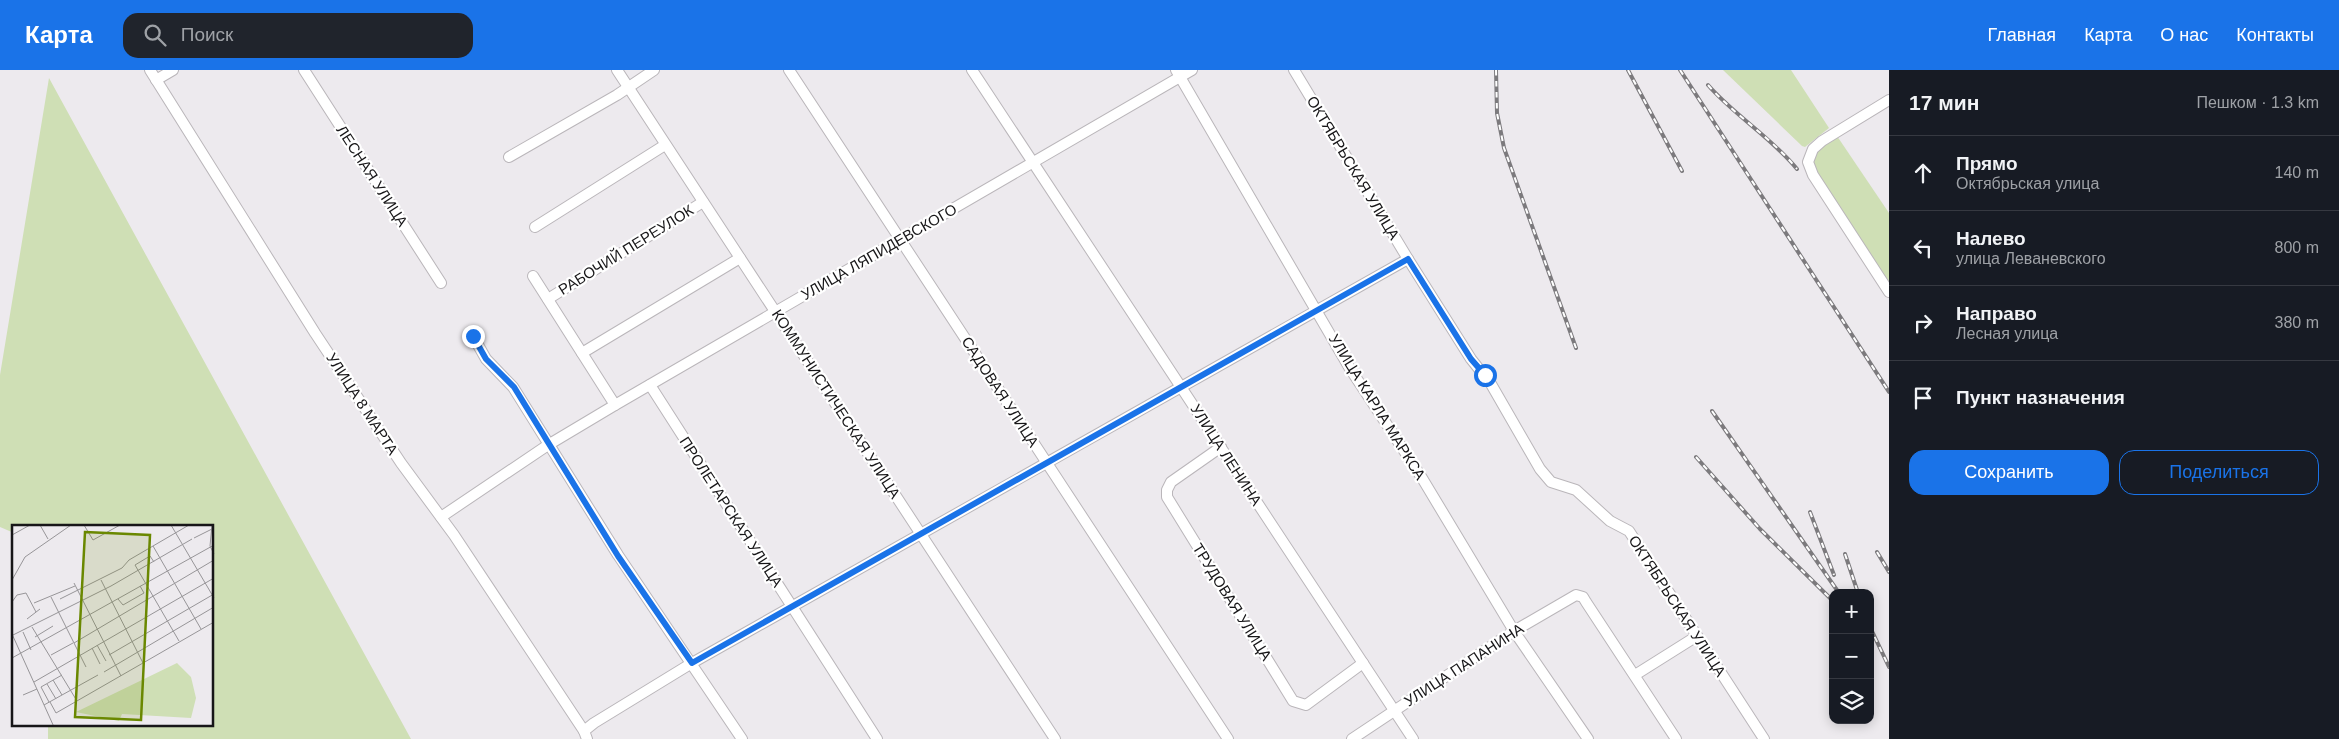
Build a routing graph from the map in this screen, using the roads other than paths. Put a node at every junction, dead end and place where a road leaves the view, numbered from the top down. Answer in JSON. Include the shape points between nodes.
{"nodes":[{"id":1,"x":150,"y":70,"type":"edge"},
{"id":2,"x":172,"y":70,"type":"edge"},
{"id":3,"x":304,"y":70,"type":"edge"},
{"id":4,"x":617,"y":70,"type":"edge"},
{"id":5,"x":654,"y":70,"type":"edge"},
{"id":6,"x":789,"y":70,"type":"edge"},
{"id":7,"x":972,"y":70,"type":"edge"},
{"id":8,"x":1192,"y":70,"type":"edge"},
{"id":9,"x":1294,"y":70,"type":"edge"},
{"id":10,"x":1177,"y":73,"type":"edge"},
{"id":11,"x":156,"y":80,"type":"junction"},
{"id":12,"x":628,"y":86,"type":"junction"},
{"id":13,"x":1889,"y":100,"type":"edge"},
{"id":14,"x":665,"y":145,"type":"junction"},
{"id":15,"x":509,"y":157,"type":"dead end"},
{"id":16,"x":1033,"y":161,"type":"junction"},
{"id":17,"x":703,"y":202,"type":"junction"},
{"id":18,"x":536,"y":228,"type":"dead end"},
{"id":19,"x":901,"y":238,"type":"junction"},
{"id":20,"x":740,"y":258,"type":"junction"},
{"id":21,"x":1408,"y":259,"type":"junction"},
{"id":22,"x":533,"y":276,"type":"dead end"},
{"id":23,"x":441,"y":283,"type":"dead end"},
{"id":24,"x":1889,"y":292,"type":"edge"},
{"id":25,"x":548,"y":298,"type":"junction"},
{"id":26,"x":1316,"y":309,"type":"junction"},
{"id":27,"x":775,"y":312,"type":"junction"},
{"id":28,"x":473,"y":336,"type":"dead end"},
{"id":29,"x":582,"y":353,"type":"junction"},
{"id":30,"x":650,"y":385,"type":"junction"},
{"id":31,"x":1180,"y":386,"type":"junction"},
{"id":32,"x":615,"y":405,"type":"junction"},
{"id":33,"x":548,"y":445,"type":"junction"},
{"id":34,"x":1221,"y":447,"type":"junction"},
{"id":35,"x":1045,"y":463,"type":"junction"},
{"id":36,"x":440,"y":517,"type":"junction"},
{"id":37,"x":921,"y":533,"type":"junction"},
{"id":38,"x":791,"y":606,"type":"junction"},
{"id":39,"x":1514,"y":631,"type":"junction"},
{"id":40,"x":1697,"y":636,"type":"junction"},
{"id":41,"x":692,"y":663,"type":"junction"},
{"id":42,"x":1363,"y":663,"type":"junction"},
{"id":43,"x":1635,"y":675,"type":"junction"},
{"id":44,"x":1395,"y":710,"type":"junction"},
{"id":45,"x":586,"y":735,"type":"edge"},
{"id":46,"x":742,"y":739,"type":"edge"},
{"id":47,"x":877,"y":739,"type":"edge"},
{"id":48,"x":1054,"y":739,"type":"edge"},
{"id":49,"x":1228,"y":739,"type":"edge"},
{"id":50,"x":1352,"y":739,"type":"edge"},
{"id":51,"x":1413,"y":739,"type":"edge"},
{"id":52,"x":1588,"y":739,"type":"edge"},
{"id":53,"x":1676,"y":739,"type":"edge"},
{"id":54,"x":1764,"y":739,"type":"edge"}],
"edges":[{"from":1,"to":11,"type":"street","name":"УЛИЦА 8 МАРТА"},
{"from":2,"to":11,"type":"street"},
{"from":3,"to":23,"type":"street","name":"ЛЕСНАЯ УЛИЦА"},
{"from":4,"to":12,"type":"street","name":"КОММУНИСТИЧЕСКАЯ УЛИЦА"},
{"from":5,"to":12,"type":"street"},
{"from":6,"to":19,"type":"street","name":"САДОВАЯ УЛИЦА"},
{"from":7,"to":16,"type":"street","name":"УЛИЦА ЛЕНИНА"},
{"from":8,"to":10,"type":"street","name":"УЛИЦА ЛЯПИДЕВСКОГО"},
{"from":9,"to":21,"type":"street","name":"ОКТЯБРЬСКАЯ УЛИЦА"},
{"from":10,"to":16,"type":"street","name":"УЛИЦА ЛЯПИДЕВСКОГО"},
{"from":10,"to":26,"type":"street","name":"УЛИЦА КАРЛА МАРКСА"},
{"from":11,"to":36,"type":"street","name":"УЛИЦА 8 МАРТА","via":[[315,333]]},
{"from":12,"to":14,"type":"street","name":"КОММУНИСТИЧЕСКАЯ УЛИЦА"},
{"from":12,"to":15,"type":"street"},
{"from":13,"to":24,"type":"street","via":[[1822,141],[1813,149],[1808,162],[1813,175]]},
{"from":14,"to":17,"type":"street","name":"КОММУНИСТИЧЕСКАЯ УЛИЦА"},
{"from":14,"to":18,"type":"street"},
{"from":16,"to":19,"type":"street","name":"УЛИЦА ЛЯПИДЕВСКОГО"},
{"from":16,"to":31,"type":"street","name":"УЛИЦА ЛЕНИНА"},
{"from":17,"to":20,"type":"street","name":"КОММУНИСТИЧЕСКАЯ УЛИЦА"},
{"from":17,"to":25,"type":"street","name":"РАБОЧИЙ ПЕРЕУЛОК"},
{"from":19,"to":27,"type":"street","name":"УЛИЦА ЛЯПИДЕВСКОГО"},
{"from":19,"to":35,"type":"street","name":"САДОВАЯ УЛИЦА"},
{"from":20,"to":27,"type":"street","name":"КОММУНИСТИЧЕСКАЯ УЛИЦА"},
{"from":20,"to":29,"type":"street"},
{"from":21,"to":26,"type":"street"},
{"from":21,"to":40,"type":"street","name":"ОКТЯБРЬСКАЯ УЛИЦА","via":[[1471,359],[1491,384],[1540,469],[1551,482],[1576,490],[1610,521],[1629,532]]},
{"from":22,"to":25,"type":"street"},
{"from":25,"to":29,"type":"street"},
{"from":26,"to":31,"type":"street"},
{"from":26,"to":39,"type":"street","name":"УЛИЦА КАРЛА МАРКСА"},
{"from":27,"to":30,"type":"street","name":"УЛИЦА ЛЯПИДЕВСКОГО"},
{"from":27,"to":37,"type":"street","name":"КОММУНИСТИЧЕСКАЯ УЛИЦА"},
{"from":28,"to":33,"type":"street","via":[[486,359],[514,387]]},
{"from":29,"to":32,"type":"street"},
{"from":30,"to":32,"type":"street","name":"УЛИЦА ЛЯПИДЕВСКОГО"},
{"from":30,"to":38,"type":"street","name":"ПРОЛЕТАРСКАЯ УЛИЦА"},
{"from":31,"to":34,"type":"street","name":"УЛИЦА ЛЕНИНА"},
{"from":31,"to":35,"type":"street"},
{"from":32,"to":33,"type":"street","name":"УЛИЦА ЛЯПИДЕВСКОГО"},
{"from":33,"to":36,"type":"street","name":"УЛИЦА ЛЯПИДЕВСКОГО"},
{"from":33,"to":41,"type":"street","via":[[618,556]]},
{"from":34,"to":42,"type":"street","name":"УЛИЦА ЛЕНИНА"},
{"from":34,"to":42,"type":"street","name":"ТРУДОВАЯ УЛИЦА","via":[[1171,482],[1167,497],[1293,701],[1306,704]]},
{"from":35,"to":37,"type":"street"},
{"from":35,"to":49,"type":"street","name":"САДОВАЯ УЛИЦА"},
{"from":36,"to":45,"type":"street","name":"УЛИЦА 8 МАРТА"},
{"from":37,"to":38,"type":"street"},
{"from":37,"to":48,"type":"street","name":"КОММУНИСТИЧЕСКАЯ УЛИЦА"},
{"from":38,"to":41,"type":"street"},
{"from":38,"to":47,"type":"street","name":"ПРОЛЕТАРСКАЯ УЛИЦА"},
{"from":39,"to":43,"type":"street","name":"УЛИЦА ПАПАНИНА","via":[[1579,595]]},
{"from":39,"to":44,"type":"street","name":"УЛИЦА ПАПАНИНА"},
{"from":39,"to":52,"type":"street","name":"УЛИЦА КАРЛА МАРКСА"},
{"from":40,"to":43,"type":"street"},
{"from":40,"to":54,"type":"street","name":"ОКТЯБРЬСКАЯ УЛИЦА"},
{"from":41,"to":45,"type":"street","via":[[594,723]]},
{"from":41,"to":46,"type":"street"},
{"from":42,"to":44,"type":"street","name":"УЛИЦА ЛЕНИНА"},
{"from":43,"to":53,"type":"street"},
{"from":44,"to":50,"type":"street","name":"УЛИЦА ПАПАНИНА"},
{"from":44,"to":51,"type":"street","name":"УЛИЦА ЛЕНИНА"}]}
